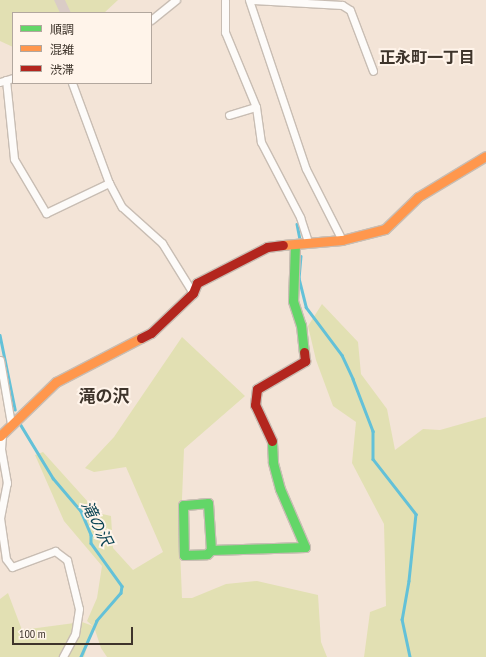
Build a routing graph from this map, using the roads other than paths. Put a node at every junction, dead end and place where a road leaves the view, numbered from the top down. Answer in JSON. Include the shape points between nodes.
{"nodes":[{"id":1,"x":176,"y":0,"type":"edge"},
{"id":2,"x":225,"y":0,"type":"edge"},
{"id":3,"x":249,"y":0,"type":"edge"},
{"id":4,"x":253,"y":0,"type":"edge"},
{"id":5,"x":152,"y":19,"type":"edge"},
{"id":6,"x":373,"y":71,"type":"dead end"},
{"id":7,"x":6,"y":80,"type":"edge"},
{"id":8,"x":72,"y":84,"type":"edge"},
{"id":9,"x":256,"y":107,"type":"junction"},
{"id":10,"x":229,"y":115,"type":"dead end"},
{"id":11,"x":486,"y":156,"type":"edge"},
{"id":12,"x":109,"y":183,"type":"junction"},
{"id":13,"x":342,"y":240,"type":"junction"},
{"id":14,"x":308,"y":242,"type":"junction"},
{"id":15,"x":295,"y":245,"type":"junction"},
{"id":16,"x":193,"y":293,"type":"junction"},
{"id":17,"x":0,"y":360,"type":"edge"},
{"id":18,"x":11,"y":424,"type":"junction"},
{"id":19,"x":1,"y":435,"type":"edge"},
{"id":20,"x":2,"y":469,"type":"edge"},
{"id":21,"x":0,"y":518,"type":"edge"},
{"id":22,"x":212,"y":550,"type":"junction"},
{"id":23,"x":6,"y":559,"type":"junction"},
{"id":24,"x":0,"y":563,"type":"edge"},
{"id":25,"x":63,"y":657,"type":"edge"}],
"edges":[{"from":1,"to":5,"type":"street"},
{"from":2,"to":9,"type":"street","via":[[225,32]]},
{"from":3,"to":13,"type":"street","via":[[306,169]]},
{"from":4,"to":6,"type":"street","via":[[342,5],[350,10]]},
{"from":7,"to":12,"type":"street","via":[[14,159],[46,213]]},
{"from":8,"to":12,"type":"street"},
{"from":9,"to":10,"type":"street"},
{"from":9,"to":14,"type":"street","via":[[261,142],[300,217]]},
{"from":11,"to":13,"type":"street","via":[[418,197],[390,226]]},
{"from":12,"to":16,"type":"street","via":[[129,215],[162,243]]},
{"from":13,"to":14,"type":"street"},
{"from":14,"to":15,"type":"street"},
{"from":15,"to":16,"type":"street","via":[[267,247],[197,283]]},
{"from":15,"to":22,"type":"street","via":[[293,301],[301,325],[305,361],[257,390],[255,405],[272,435],[273,462],[280,489],[305,547]]},
{"from":16,"to":18,"type":"street","via":[[151,333],[56,382]]},
{"from":17,"to":18,"type":"street"},
{"from":18,"to":19,"type":"street"},
{"from":19,"to":20,"type":"street"},
{"from":20,"to":21,"type":"street","via":[[7,483]]},
{"from":21,"to":23,"type":"street"},
{"from":22,"to":22,"type":"street","via":[[206,554],[184,555],[183,505],[208,503]]},
{"from":23,"to":24,"type":"street"},
{"from":23,"to":25,"type":"street","via":[[15,567],[55,551],[68,560],[79,609],[75,634]]}]}
